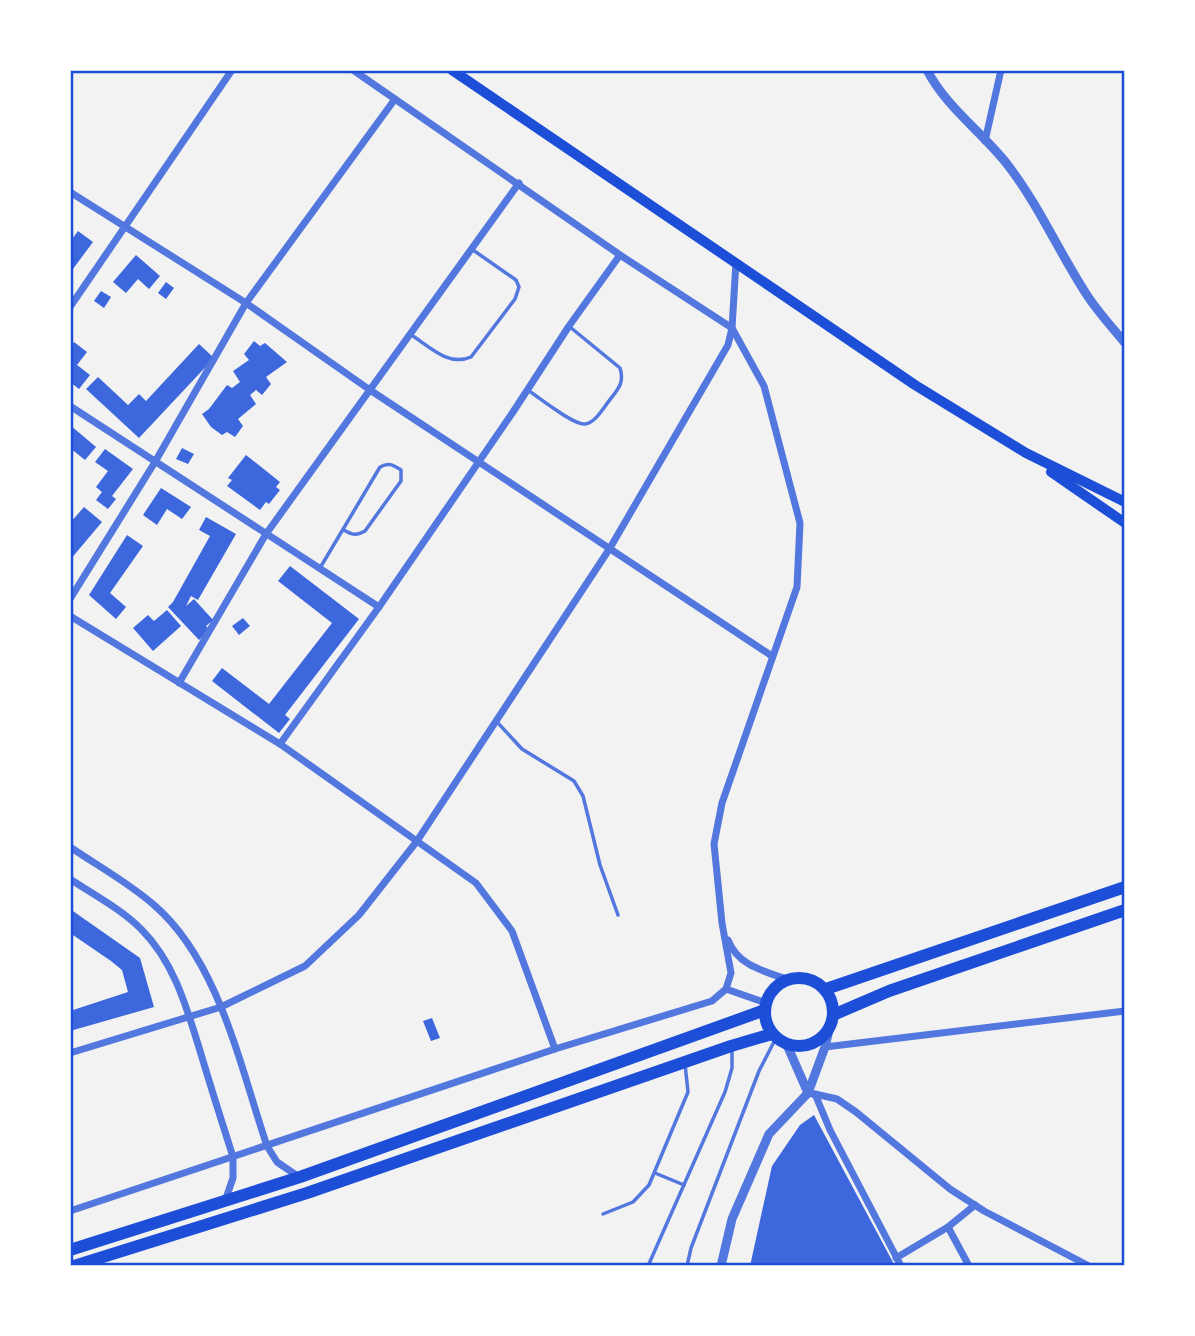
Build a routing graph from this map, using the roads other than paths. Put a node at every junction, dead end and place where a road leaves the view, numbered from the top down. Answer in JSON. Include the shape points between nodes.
{"nodes":[{"id":1,"x":232,"y":70,"type":"edge"},
{"id":2,"x":353,"y":70,"type":"edge"},
{"id":3,"x":452,"y":70,"type":"edge"},
{"id":4,"x":927,"y":70,"type":"edge"},
{"id":5,"x":1001,"y":70,"type":"edge"},
{"id":6,"x":395,"y":99,"type":"junction"},
{"id":7,"x":985,"y":141,"type":"junction"},
{"id":8,"x":519,"y":183,"type":"junction"},
{"id":9,"x":70,"y":192,"type":"edge"},
{"id":10,"x":125,"y":227,"type":"junction"},
{"id":11,"x":471,"y":249,"type":"junction"},
{"id":12,"x":620,"y":255,"type":"junction"},
{"id":13,"x":736,"y":262,"type":"junction"},
{"id":14,"x":246,"y":303,"type":"junction"},
{"id":15,"x":70,"y":307,"type":"edge"},
{"id":16,"x":569,"y":326,"type":"junction"},
{"id":17,"x":732,"y":328,"type":"junction"},
{"id":18,"x":410,"y":334,"type":"junction"},
{"id":19,"x":1125,"y":343,"type":"edge"},
{"id":20,"x":527,"y":389,"type":"junction"},
{"id":21,"x":370,"y":390,"type":"junction"},
{"id":22,"x":70,"y":406,"type":"edge"},
{"id":23,"x":1026,"y":453,"type":"junction"},
{"id":24,"x":155,"y":462,"type":"junction"},
{"id":25,"x":478,"y":462,"type":"junction"},
{"id":26,"x":1125,"y":502,"type":"edge"},
{"id":27,"x":1125,"y":523,"type":"edge"},
{"id":28,"x":344,"y":530,"type":"junction"},
{"id":29,"x":267,"y":534,"type":"junction"},
{"id":30,"x":610,"y":548,"type":"junction"},
{"id":31,"x":320,"y":568,"type":"junction"},
{"id":32,"x":70,"y":599,"type":"edge"},
{"id":33,"x":379,"y":607,"type":"junction"},
{"id":34,"x":70,"y":616,"type":"edge"},
{"id":35,"x":772,"y":656,"type":"junction"},
{"id":36,"x":179,"y":683,"type":"junction"},
{"id":37,"x":497,"y":722,"type":"junction"},
{"id":38,"x":280,"y":744,"type":"junction"},
{"id":39,"x":417,"y":841,"type":"junction"},
{"id":40,"x":70,"y":848,"type":"edge"},
{"id":41,"x":70,"y":879,"type":"edge"},
{"id":42,"x":1125,"y":887,"type":"edge"},
{"id":43,"x":1125,"y":910,"type":"edge"},
{"id":44,"x":618,"y":915,"type":"dead end"},
{"id":45,"x":722,"y":923,"type":"junction"},
{"id":46,"x":789,"y":980,"type":"junction"},
{"id":47,"x":726,"y":989,"type":"junction"},
{"id":48,"x":826,"y":989,"type":"junction"},
{"id":49,"x":766,"y":1006,"type":"junction"},
{"id":50,"x":220,"y":1007,"type":"junction"},
{"id":51,"x":1125,"y":1011,"type":"edge"},
{"id":52,"x":189,"y":1018,"type":"junction"},
{"id":53,"x":832,"y":1021,"type":"junction"},
{"id":54,"x":778,"y":1039,"type":"junction"},
{"id":55,"x":731,"y":1045,"type":"junction"},
{"id":56,"x":825,"y":1047,"type":"junction"},
{"id":57,"x":555,"y":1049,"type":"junction"},
{"id":58,"x":70,"y":1053,"type":"edge"},
{"id":59,"x":684,"y":1062,"type":"junction"},
{"id":60,"x":811,"y":1094,"type":"junction"},
{"id":61,"x":267,"y":1146,"type":"junction"},
{"id":62,"x":233,"y":1157,"type":"junction"},
{"id":63,"x":655,"y":1173,"type":"junction"},
{"id":64,"x":300,"y":1177,"type":"junction"},
{"id":65,"x":684,"y":1185,"type":"junction"},
{"id":66,"x":225,"y":1201,"type":"junction"},
{"id":67,"x":975,"y":1205,"type":"junction"},
{"id":68,"x":70,"y":1211,"type":"edge"},
{"id":69,"x":603,"y":1214,"type":"dead end"},
{"id":70,"x":948,"y":1227,"type":"junction"},
{"id":71,"x":70,"y":1250,"type":"edge"},
{"id":72,"x":896,"y":1258,"type":"junction"},
{"id":73,"x":74,"y":1266,"type":"edge"},
{"id":74,"x":648,"y":1266,"type":"edge"},
{"id":75,"x":687,"y":1266,"type":"edge"},
{"id":76,"x":720,"y":1266,"type":"edge"},
{"id":77,"x":901,"y":1266,"type":"edge"},
{"id":78,"x":970,"y":1266,"type":"edge"},
{"id":79,"x":1089,"y":1266,"type":"edge"}],
"edges":[{"from":1,"to":10,"type":"street"},
{"from":2,"to":6,"type":"street"},
{"from":3,"to":13,"type":"main road"},
{"from":4,"to":7,"type":"street"},
{"from":5,"to":7,"type":"street"},
{"from":6,"to":8,"type":"street"},
{"from":6,"to":14,"type":"street"},
{"from":7,"to":19,"type":"street","via":[[1006,163],[1044,218],[1086,294]]},
{"from":8,"to":11,"type":"street"},
{"from":8,"to":12,"type":"street"},
{"from":9,"to":10,"type":"street"},
{"from":10,"to":14,"type":"street"},
{"from":10,"to":15,"type":"street"},
{"from":11,"to":18,"type":"street"},
{"from":11,"to":18,"type":"lane","via":[[516,279],[515,299],[471,357],[461,362]]},
{"from":12,"to":16,"type":"street"},
{"from":12,"to":17,"type":"street"},
{"from":13,"to":17,"type":"street"},
{"from":13,"to":23,"type":"main road","via":[[915,385]]},
{"from":14,"to":21,"type":"street"},
{"from":14,"to":24,"type":"street"},
{"from":16,"to":20,"type":"street"},
{"from":16,"to":20,"type":"lane","via":[[620,368],[620,386],[593,421],[585,424]]},
{"from":17,"to":30,"type":"street","via":[[710,378]]},
{"from":17,"to":35,"type":"street","via":[[764,386],[800,523],[797,587]]},
{"from":18,"to":21,"type":"street"},
{"from":20,"to":25,"type":"street"},
{"from":21,"to":25,"type":"street"},
{"from":21,"to":29,"type":"street"},
{"from":22,"to":24,"type":"street"},
{"from":23,"to":26,"type":"main road"},
{"from":23,"to":27,"type":"main road"},
{"from":24,"to":29,"type":"street"},
{"from":24,"to":32,"type":"street"},
{"from":25,"to":30,"type":"street"},
{"from":25,"to":33,"type":"street"},
{"from":28,"to":28,"type":"lane","via":[[380,467],[386,463],[401,470],[401,481],[365,531],[352,535]]},
{"from":28,"to":31,"type":"lane"},
{"from":29,"to":31,"type":"street"},
{"from":29,"to":36,"type":"street"},
{"from":30,"to":35,"type":"street"},
{"from":30,"to":37,"type":"street"},
{"from":31,"to":33,"type":"street"},
{"from":33,"to":38,"type":"street"},
{"from":34,"to":36,"type":"street"},
{"from":35,"to":45,"type":"street","via":[[722,803],[714,844]]},
{"from":36,"to":38,"type":"street"},
{"from":37,"to":39,"type":"street"},
{"from":37,"to":44,"type":"lane","via":[[522,749],[574,780],[583,796]]},
{"from":38,"to":39,"type":"street"},
{"from":39,"to":50,"type":"street","via":[[359,915],[305,966]]},
{"from":39,"to":57,"type":"street","via":[[476,883],[512,931]]},
{"from":40,"to":50,"type":"street","via":[[139,892],[171,921],[197,955]]},
{"from":41,"to":52,"type":"street","via":[[127,917],[152,941],[172,971]]},
{"from":42,"to":48,"type":"highway"},
{"from":43,"to":53,"type":"highway","via":[[889,991]]},
{"from":45,"to":46,"type":"street","via":[[733,952],[750,966]]},
{"from":45,"to":47,"type":"street","via":[[731,973]]},
{"from":46,"to":48,"type":"highway","via":[[811,980]]},
{"from":46,"to":49,"type":"highway","via":[[771,993]]},
{"from":47,"to":49,"type":"street"},
{"from":47,"to":57,"type":"street","via":[[712,1001]]},
{"from":48,"to":53,"type":"highway"},
{"from":49,"to":54,"type":"highway","via":[[765,1016]]},
{"from":49,"to":64,"type":"highway"},
{"from":50,"to":52,"type":"street"},
{"from":50,"to":61,"type":"street"},
{"from":51,"to":56,"type":"street"},
{"from":52,"to":58,"type":"street"},
{"from":52,"to":62,"type":"street"},
{"from":53,"to":54,"type":"highway","via":[[823,1037],[812,1044],[800,1047]]},
{"from":53,"to":56,"type":"street"},
{"from":54,"to":55,"type":"highway"},
{"from":54,"to":60,"type":"street"},
{"from":54,"to":75,"type":"lane","via":[[759,1072]]},
{"from":55,"to":59,"type":"highway"},
{"from":55,"to":65,"type":"lane","via":[[732,1068],[724,1092]]},
{"from":56,"to":60,"type":"street"},
{"from":57,"to":61,"type":"street"},
{"from":59,"to":63,"type":"lane","via":[[688,1091]]},
{"from":59,"to":73,"type":"highway","via":[[307,1193]]},
{"from":60,"to":67,"type":"street","via":[[838,1099]]},
{"from":60,"to":72,"type":"street"},
{"from":60,"to":76,"type":"street","via":[[769,1134],[732,1219]]},
{"from":61,"to":62,"type":"street"},
{"from":61,"to":64,"type":"street","via":[[277,1162]]},
{"from":62,"to":66,"type":"street","via":[[233,1178]]},
{"from":62,"to":68,"type":"street"},
{"from":63,"to":65,"type":"lane"},
{"from":63,"to":69,"type":"lane","via":[[633,1202]]},
{"from":64,"to":66,"type":"highway"},
{"from":65,"to":74,"type":"lane"},
{"from":66,"to":71,"type":"highway"},
{"from":67,"to":70,"type":"street"},
{"from":67,"to":79,"type":"street"},
{"from":70,"to":72,"type":"street"},
{"from":70,"to":78,"type":"street"},
{"from":72,"to":77,"type":"street"}]}
